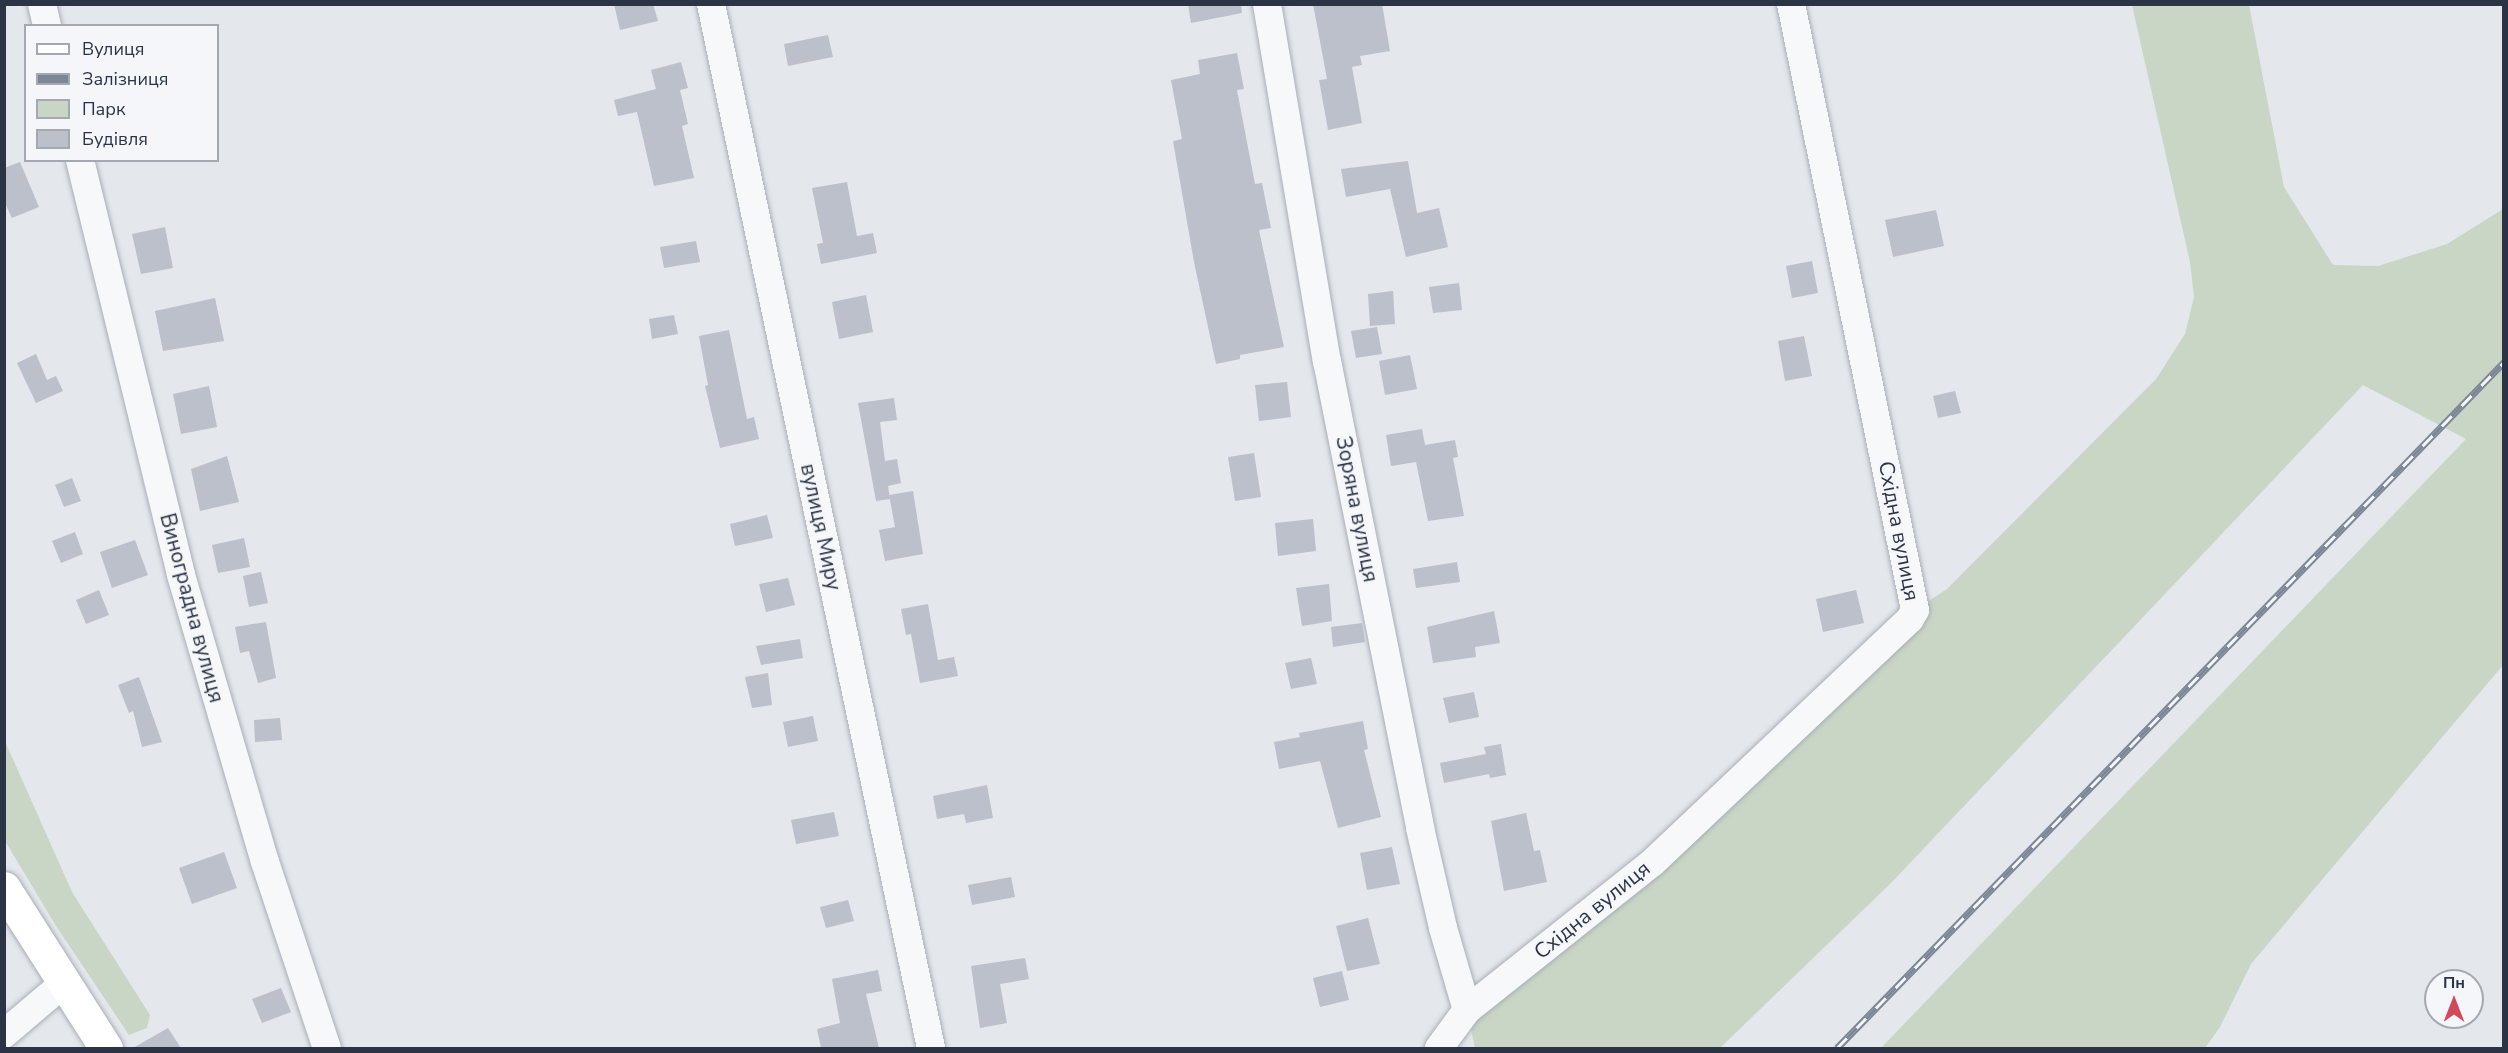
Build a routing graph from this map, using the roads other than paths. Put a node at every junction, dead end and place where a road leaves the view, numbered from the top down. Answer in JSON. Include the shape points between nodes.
{"nodes":[{"id":1,"x":42,"y":4,"type":"edge"},
{"id":2,"x":711,"y":4,"type":"edge"},
{"id":3,"x":1267,"y":4,"type":"edge"},
{"id":4,"x":1791,"y":4,"type":"edge"},
{"id":5,"x":47,"y":24,"type":"edge"},
{"id":6,"x":80,"y":162,"type":"edge"},
{"id":7,"x":4,"y":888,"type":"edge"},
{"id":8,"x":64,"y":983,"type":"junction"},
{"id":9,"x":1467,"y":1010,"type":"junction"},
{"id":10,"x":4,"y":1034,"type":"edge"},
{"id":11,"x":106,"y":1048,"type":"edge"},
{"id":12,"x":327,"y":1048,"type":"edge"},
{"id":13,"x":931,"y":1048,"type":"edge"},
{"id":14,"x":1439,"y":1048,"type":"edge"}],
"edges":[{"from":1,"to":5,"type":"street"},
{"from":2,"to":13,"type":"street","name":"вулиця Миру"},
{"from":3,"to":9,"type":"street","name":"Зоряна вулиця","via":[[1327,361],[1420,828]]},
{"from":4,"to":9,"type":"street","name":"Східна вулиця","via":[[1915,610],[1910,619],[1652,863]]},
{"from":6,"to":12,"type":"street","name":"Виноградна вулиця","via":[[181,575],[265,862]]},
{"from":7,"to":8,"type":"main road"},
{"from":8,"to":10,"type":"street"},
{"from":8,"to":11,"type":"main road"},
{"from":9,"to":14,"type":"street"}]}
